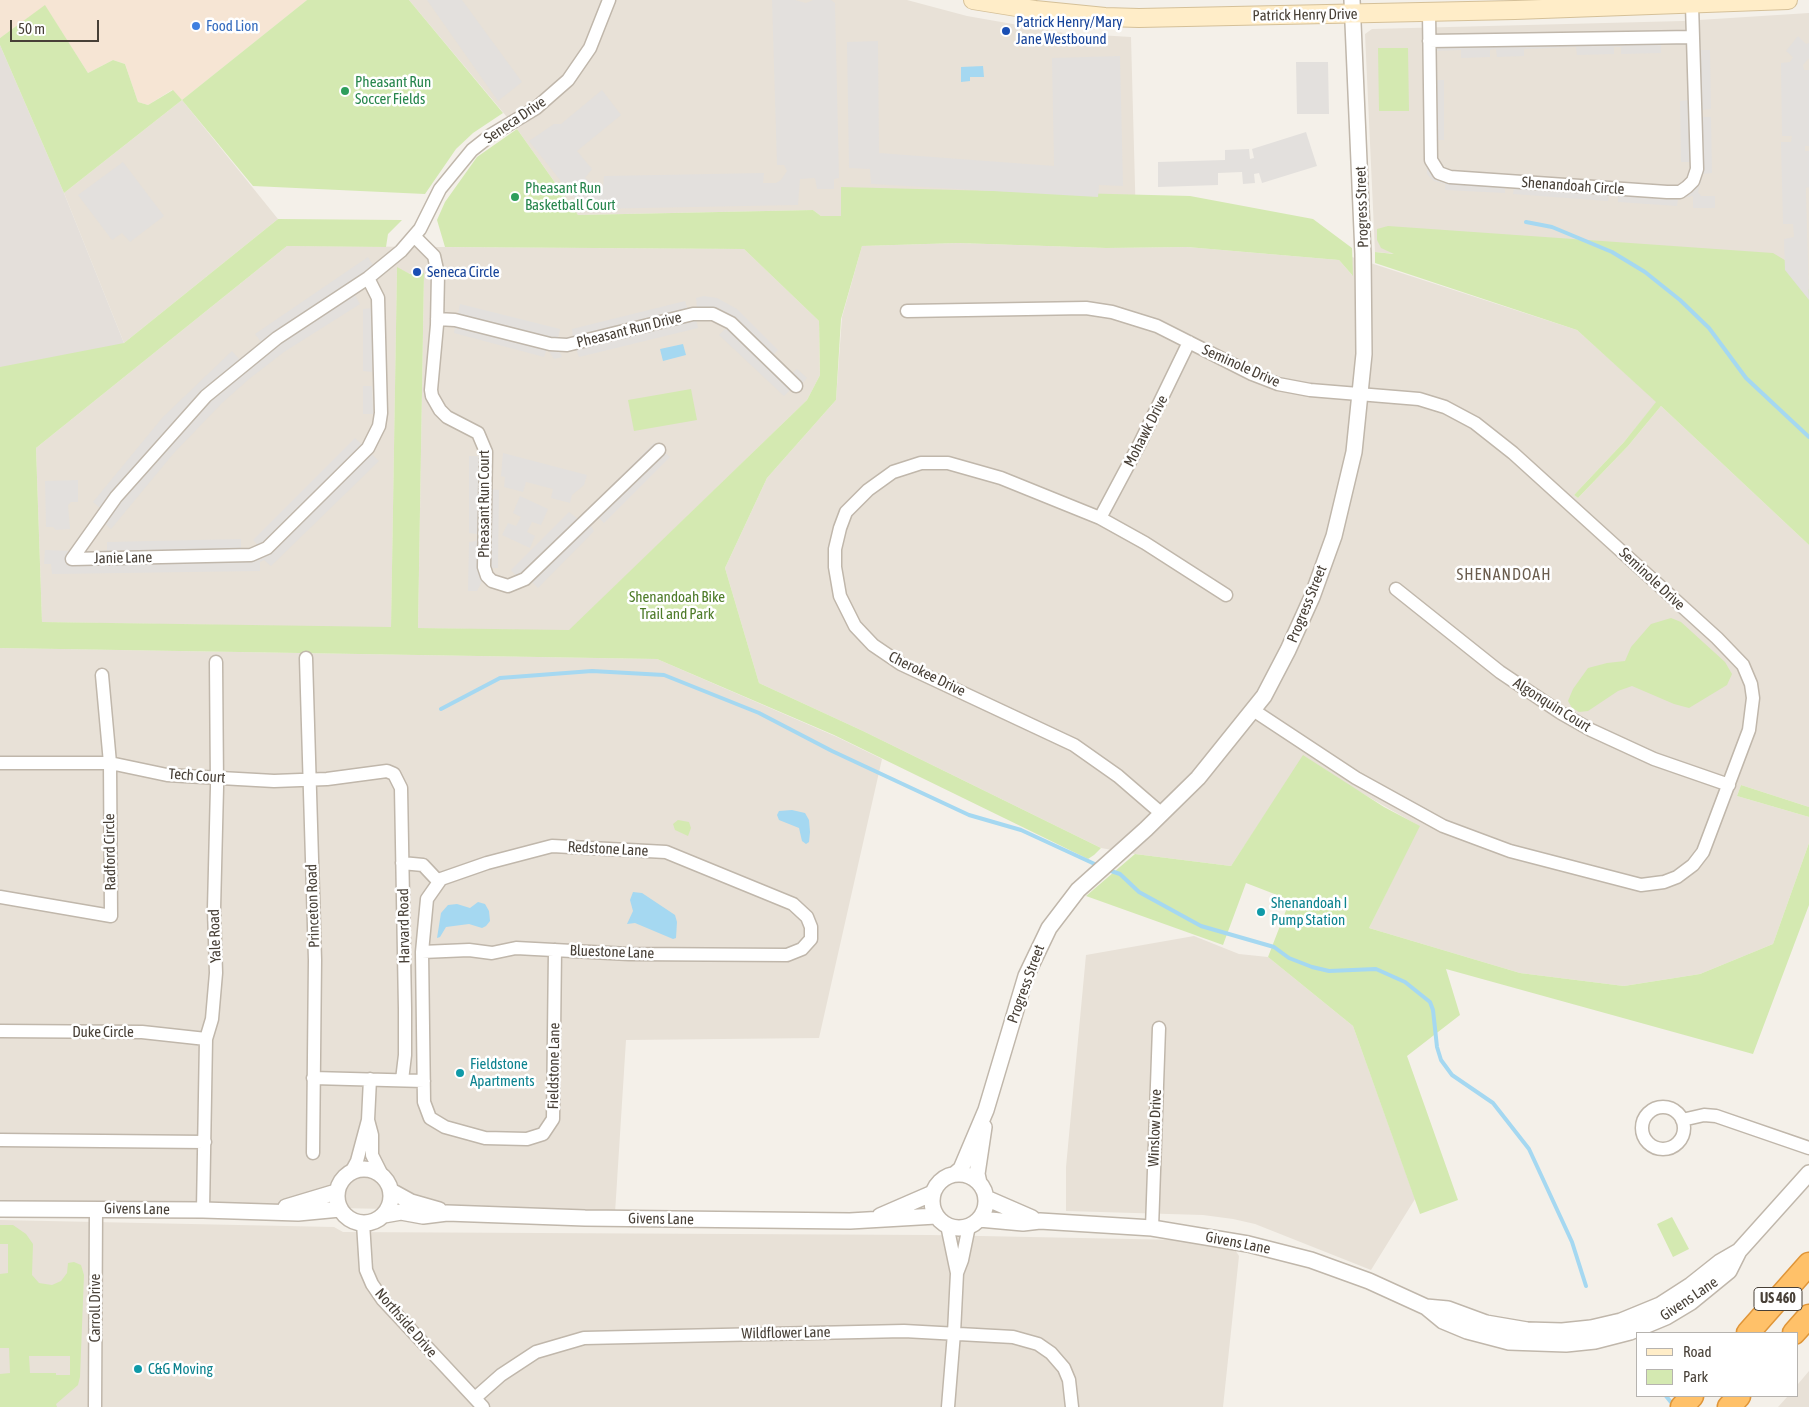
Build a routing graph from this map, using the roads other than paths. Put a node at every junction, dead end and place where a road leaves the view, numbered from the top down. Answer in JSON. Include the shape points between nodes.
{"nodes":[{"id":1,"x":609,"y":0,"type":"edge"},
{"id":2,"x":974,"y":0,"type":"edge"},
{"id":3,"x":1788,"y":0,"type":"edge"},
{"id":4,"x":1692,"y":5,"type":"junction"},
{"id":5,"x":1352,"y":7,"type":"edge"},
{"id":6,"x":1429,"y":12,"type":"junction"},
{"id":7,"x":1693,"y":37,"type":"junction"},
{"id":8,"x":1429,"y":41,"type":"junction"},
{"id":9,"x":415,"y":237,"type":"junction"},
{"id":10,"x":368,"y":278,"type":"junction"},
{"id":11,"x":907,"y":311,"type":"dead end"},
{"id":12,"x":437,"y":319,"type":"junction"},
{"id":13,"x":1189,"y":342,"type":"junction"},
{"id":14,"x":796,"y":386,"type":"dead end"},
{"id":15,"x":1362,"y":392,"type":"junction"},
{"id":16,"x":659,"y":450,"type":"dead end"},
{"id":17,"x":1100,"y":518,"type":"junction"},
{"id":18,"x":1396,"y":589,"type":"dead end"},
{"id":19,"x":1226,"y":595,"type":"dead end"},
{"id":20,"x":306,"y":658,"type":"dead end"},
{"id":21,"x":216,"y":662,"type":"dead end"},
{"id":22,"x":102,"y":675,"type":"dead end"},
{"id":23,"x":1253,"y":710,"type":"junction"},
{"id":24,"x":0,"y":763,"type":"edge"},
{"id":25,"x":110,"y":763,"type":"junction"},
{"id":26,"x":394,"y":774,"type":"joint"},
{"id":27,"x":217,"y":778,"type":"junction"},
{"id":28,"x":309,"y":781,"type":"junction"},
{"id":29,"x":1729,"y":785,"type":"junction"},
{"id":30,"x":1162,"y":814,"type":"junction"},
{"id":31,"x":402,"y":863,"type":"junction"},
{"id":32,"x":438,"y":881,"type":"junction"},
{"id":33,"x":0,"y":897,"type":"edge"},
{"id":34,"x":802,"y":949,"type":"joint"},
{"id":35,"x":555,"y":950,"type":"junction"},
{"id":36,"x":422,"y":952,"type":"junction"},
{"id":37,"x":1159,"y":1028,"type":"dead end"},
{"id":38,"x":0,"y":1031,"type":"edge"},
{"id":39,"x":206,"y":1039,"type":"junction"},
{"id":40,"x":313,"y":1078,"type":"junction"},
{"id":41,"x":370,"y":1079,"type":"junction"},
{"id":42,"x":402,"y":1080,"type":"junction"},
{"id":43,"x":424,"y":1081,"type":"junction"},
{"id":44,"x":986,"y":1110,"type":"junction"},
{"id":45,"x":368,"y":1120,"type":"junction"},
{"id":46,"x":1682,"y":1120,"type":"dead end"},
{"id":47,"x":0,"y":1140,"type":"edge"},
{"id":48,"x":205,"y":1142,"type":"junction"},
{"id":49,"x":1809,"y":1148,"type":"edge"},
{"id":50,"x":313,"y":1153,"type":"dead end"},
{"id":51,"x":351,"y":1172,"type":"junction"},
{"id":52,"x":1809,"y":1173,"type":"edge"},
{"id":53,"x":955,"y":1174,"type":"junction"},
{"id":54,"x":382,"y":1175,"type":"junction"},
{"id":55,"x":979,"y":1183,"type":"junction"},
{"id":56,"x":391,"y":1191,"type":"junction"},
{"id":57,"x":336,"y":1192,"type":"junction"},
{"id":58,"x":933,"y":1193,"type":"junction"},
{"id":59,"x":986,"y":1198,"type":"junction"},
{"id":60,"x":0,"y":1209,"type":"edge"},
{"id":61,"x":96,"y":1209,"type":"junction"},
{"id":62,"x":203,"y":1210,"type":"junction"},
{"id":63,"x":340,"y":1210,"type":"junction"},
{"id":64,"x":275,"y":1211,"type":"junction"},
{"id":65,"x":448,"y":1213,"type":"junction"},
{"id":66,"x":384,"y":1215,"type":"junction"},
{"id":67,"x":875,"y":1219,"type":"junction"},
{"id":68,"x":941,"y":1221,"type":"junction"},
{"id":69,"x":1040,"y":1221,"type":"junction"},
{"id":70,"x":974,"y":1222,"type":"junction"},
{"id":71,"x":363,"y":1223,"type":"junction"},
{"id":72,"x":1152,"y":1228,"type":"junction"},
{"id":73,"x":1809,"y":1264,"type":"edge"},
{"id":74,"x":956,"y":1273,"type":"junction"},
{"id":75,"x":1809,"y":1316,"type":"edge"},
{"id":76,"x":1749,"y":1332,"type":"edge"},
{"id":77,"x":1795,"y":1332,"type":"edge"},
{"id":78,"x":954,"y":1333,"type":"junction"},
{"id":79,"x":1691,"y":1397,"type":"edge"},
{"id":80,"x":1737,"y":1397,"type":"edge"},
{"id":81,"x":479,"y":1402,"type":"edge"},
{"id":82,"x":95,"y":1407,"type":"edge"},
{"id":83,"x":948,"y":1407,"type":"edge"},
{"id":84,"x":1072,"y":1407,"type":"edge"},
{"id":85,"x":1682,"y":1407,"type":"edge"},
{"id":86,"x":1729,"y":1407,"type":"edge"}],
"edges":[{"from":1,"to":9,"type":"street","name":"Seneca Drive","via":[[590,48],[568,80],[536,108],[472,150],[440,189]]},
{"from":2,"to":5,"type":"main road","name":"Patrick Henry Drive","via":[[1105,17],[1190,18]]},
{"from":3,"to":4,"type":"main road","name":"Patrick Henry Drive"},
{"from":4,"to":6,"type":"main road","name":"Patrick Henry Drive"},
{"from":4,"to":7,"type":"street","name":"Shenandoah Circle"},
{"from":5,"to":6,"type":"main road","name":"Patrick Henry Drive"},
{"from":5,"to":15,"type":"street","name":"Progress Street","via":[[1364,263]]},
{"from":6,"to":8,"type":"street","name":"Shenandoah Circle"},
{"from":7,"to":8,"type":"street"},
{"from":7,"to":8,"type":"street","name":"Shenandoah Circle","via":[[1697,169],[1695,178],[1680,192],[1450,177],[1439,173],[1431,160]]},
{"from":9,"to":10,"type":"street","name":"Janie Lane"},
{"from":9,"to":12,"type":"street","name":"Pheasant Run Court","via":[[430,251],[437,264]]},
{"from":10,"to":10,"type":"street","name":"Janie Lane","via":[[277,338],[206,396],[116,497],[72,559],[251,555],[267,548],[368,448],[379,426],[378,298]]},
{"from":11,"to":13,"type":"street","name":"Seminole Drive","via":[[1091,309],[1147,322]]},
{"from":12,"to":14,"type":"street","name":"Pheasant Run Drive","via":[[455,320],[567,346],[693,314],[713,314],[731,324]]},
{"from":12,"to":16,"type":"street","name":"Pheasant Run Court","via":[[431,390],[440,410],[473,430],[484,443],[484,567],[492,581],[508,586],[525,580]]},
{"from":13,"to":15,"type":"street","name":"Seminole Drive","via":[[1278,384],[1310,390]]},
{"from":13,"to":17,"type":"street","name":"Mohawk Drive"},
{"from":15,"to":23,"type":"street","name":"Progress Street","via":[[1351,472],[1334,536],[1288,650]]},
{"from":15,"to":29,"type":"street","name":"Seminole Drive","via":[[1432,402],[1475,424],[1513,453],[1729,649],[1747,673],[1753,698],[1749,730]]},
{"from":17,"to":19,"type":"street","name":"Cherokee Drive"},
{"from":17,"to":30,"type":"street","name":"Cherokee Drive","via":[[979,471],[948,463],[921,463],[892,472],[846,512],[835,549],[837,586],[845,610],[855,626],[885,654],[1074,745],[1118,776]]},
{"from":18,"to":29,"type":"street","name":"Algonquin Court","via":[[1500,672],[1561,713],[1654,759]]},
{"from":20,"to":28,"type":"street","name":"Princeton Road"},
{"from":21,"to":27,"type":"street","name":"Yale Road"},
{"from":22,"to":25,"type":"street","name":"Radford Circle"},
{"from":23,"to":29,"type":"street","name":"Seminole Drive","via":[[1356,778],[1451,829],[1510,851],[1641,886],[1669,880],[1698,859],[1707,844]]},
{"from":23,"to":30,"type":"street","name":"Progress Street","via":[[1198,778]]},
{"from":24,"to":25,"type":"street","name":"Tech Court"},
{"from":25,"to":27,"type":"street","name":"Tech Court","via":[[167,775]]},
{"from":25,"to":33,"type":"street","name":"Radford Circle","via":[[111,916]]},
{"from":26,"to":28,"type":"street","name":"Tech Court","via":[[387,771]]},
{"from":26,"to":31,"type":"street","name":"Harvard Road","via":[[401,788]]},
{"from":27,"to":28,"type":"street","name":"Tech Court"},
{"from":27,"to":39,"type":"street","name":"Yale Road","via":[[214,848],[216,990]]},
{"from":28,"to":40,"type":"street","name":"Princeton Road","via":[[315,960]]},
{"from":30,"to":44,"type":"street","name":"Progress Street","via":[[1088,880],[1060,913],[1033,960],[1019,996]]},
{"from":31,"to":32,"type":"street","via":[[423,865]]},
{"from":31,"to":42,"type":"street","name":"Harvard Road","via":[[405,1046]]},
{"from":32,"to":34,"type":"street","name":"Redstone Lane","via":[[486,862],[552,846],[666,852],[793,904],[807,917],[811,927],[811,939]]},
{"from":32,"to":36,"type":"street","via":[[427,899]]},
{"from":34,"to":35,"type":"street","name":"Bluestone Lane","via":[[787,955],[717,956]]},
{"from":35,"to":36,"type":"street","name":"Bluestone Lane","via":[[516,948],[492,953],[469,950]]},
{"from":35,"to":43,"type":"street","name":"Fieldstone Lane","via":[[553,1119],[542,1134],[506,1140],[445,1127],[430,1118],[424,1102]]},
{"from":36,"to":43,"type":"street","name":"Fieldstone Lane"},
{"from":37,"to":72,"type":"street","name":"Winslow Drive"},
{"from":38,"to":39,"type":"street","name":"Duke Circle","via":[[142,1032]]},
{"from":39,"to":48,"type":"street","name":"Yale Road"},
{"from":40,"to":41,"type":"street"},
{"from":40,"to":50,"type":"street","name":"Princeton Road"},
{"from":41,"to":42,"type":"street"},
{"from":41,"to":45,"type":"street"},
{"from":42,"to":43,"type":"street"},
{"from":44,"to":53,"type":"street","name":"Progress Street","via":[[961,1169]]},
{"from":44,"to":55,"type":"street","name":"Progress Street","via":[[977,1174]]},
{"from":45,"to":51,"type":"street"},
{"from":45,"to":54,"type":"street","via":[[372,1155]]},
{"from":46,"to":49,"type":"street","via":[[1716,1116]]},
{"from":47,"to":48,"type":"street"},
{"from":48,"to":62,"type":"street","name":"Yale Road"},
{"from":51,"to":54,"type":"street","via":[[370,1169]]},
{"from":51,"to":57,"type":"street"},
{"from":52,"to":72,"type":"street","name":"Givens Lane","via":[[1739,1251],[1729,1271],[1704,1293],[1678,1310],[1637,1329],[1589,1342],[1553,1345],[1498,1340],[1449,1324],[1426,1307],[1369,1281],[1301,1258],[1235,1242]]},
{"from":53,"to":55,"type":"street"},
{"from":53,"to":58,"type":"street","via":[[941,1180]]},
{"from":54,"to":56,"type":"street"},
{"from":55,"to":59,"type":"street"},
{"from":56,"to":65,"type":"street","name":"Givens Lane","via":[[412,1202]]},
{"from":56,"to":66,"type":"street","via":[[391,1201]]},
{"from":57,"to":63,"type":"street"},
{"from":57,"to":64,"type":"street","name":"Givens Lane"},
{"from":58,"to":67,"type":"street","name":"Givens Lane"},
{"from":58,"to":68,"type":"street","via":[[933,1209]]},
{"from":59,"to":69,"type":"street","name":"Givens Lane"},
{"from":59,"to":70,"type":"street","via":[[983,1213]]},
{"from":60,"to":61,"type":"street","name":"Givens Lane"},
{"from":61,"to":62,"type":"street","name":"Givens Lane"},
{"from":61,"to":82,"type":"street","name":"Carroll Drive"},
{"from":62,"to":64,"type":"street","name":"Givens Lane"},
{"from":63,"to":64,"type":"street","name":"Givens Lane"},
{"from":63,"to":71,"type":"street","via":[[348,1218]]},
{"from":65,"to":66,"type":"street","name":"Givens Lane"},
{"from":65,"to":67,"type":"street","name":"Givens Lane","via":[[585,1218]]},
{"from":66,"to":71,"type":"street","via":[[378,1220]]},
{"from":67,"to":68,"type":"street","name":"Givens Lane"},
{"from":68,"to":70,"type":"street","via":[[954,1228]]},
{"from":68,"to":74,"type":"street"},
{"from":69,"to":70,"type":"street","name":"Givens Lane"},
{"from":69,"to":72,"type":"street","name":"Givens Lane"},
{"from":70,"to":74,"type":"street"},
{"from":71,"to":81,"type":"street","name":"Northside Drive","via":[[366,1270],[372,1284],[383,1300]]},
{"from":73,"to":76,"type":"highway","number":"US 460"},
{"from":74,"to":78,"type":"street"},
{"from":75,"to":77,"type":"highway","number":"US 460"},
{"from":78,"to":81,"type":"street","name":"Wildflower Lane","via":[[584,1338],[536,1352],[501,1375]]},
{"from":78,"to":83,"type":"street"},
{"from":78,"to":84,"type":"street","name":"Wildflower Lane","via":[[1013,1337],[1038,1344],[1064,1368]]},
{"from":79,"to":85,"type":"highway"},
{"from":80,"to":86,"type":"highway"}]}
